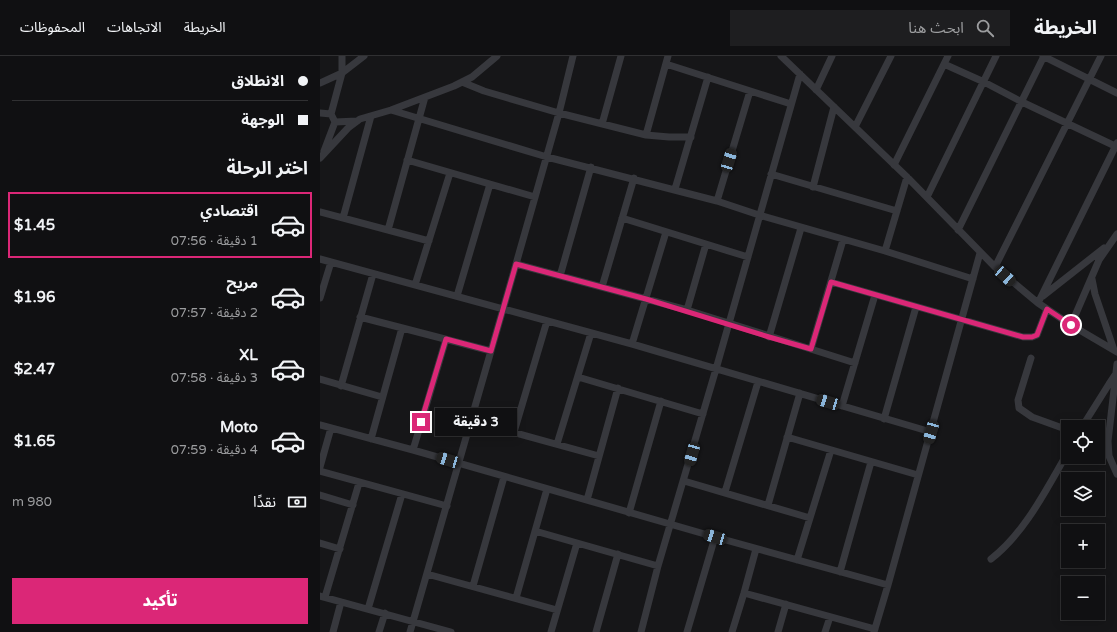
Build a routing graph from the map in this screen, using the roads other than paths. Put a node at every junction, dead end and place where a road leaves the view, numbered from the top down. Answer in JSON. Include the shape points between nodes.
{"nodes":[{"id":1,"x":342,"y":56,"type":"edge"},
{"id":2,"x":364,"y":56,"type":"edge"},
{"id":3,"x":497,"y":56,"type":"edge"},
{"id":4,"x":573,"y":56,"type":"edge"},
{"id":5,"x":621,"y":56,"type":"edge"},
{"id":6,"x":668,"y":56,"type":"edge"},
{"id":7,"x":781,"y":56,"type":"edge"},
{"id":8,"x":832,"y":56,"type":"edge"},
{"id":9,"x":891,"y":56,"type":"edge"},
{"id":10,"x":948,"y":56,"type":"edge"},
{"id":11,"x":996,"y":56,"type":"edge"},
{"id":12,"x":1043,"y":56,"type":"edge"},
{"id":13,"x":1101,"y":56,"type":"edge"},
{"id":14,"x":666,"y":64,"type":"junction"},
{"id":15,"x":944,"y":64,"type":"junction"},
{"id":16,"x":342,"y":73,"type":"junction"},
{"id":17,"x":800,"y":74,"type":"junction"},
{"id":18,"x":708,"y":77,"type":"junction"},
{"id":19,"x":1089,"y":79,"type":"junction"},
{"id":20,"x":462,"y":82,"type":"junction"},
{"id":21,"x":984,"y":82,"type":"junction"},
{"id":22,"x":320,"y":83,"type":"edge"},
{"id":23,"x":816,"y":90,"type":"junction"},
{"id":24,"x":750,"y":91,"type":"junction"},
{"id":25,"x":1117,"y":92,"type":"edge"},
{"id":26,"x":425,"y":97,"type":"junction"},
{"id":27,"x":1022,"y":102,"type":"junction"},
{"id":28,"x":791,"y":104,"type":"junction"},
{"id":29,"x":834,"y":107,"type":"junction"},
{"id":30,"x":391,"y":110,"type":"junction"},
{"id":31,"x":320,"y":113,"type":"edge"},
{"id":32,"x":559,"y":113,"type":"junction"},
{"id":33,"x":331,"y":114,"type":"junction"},
{"id":34,"x":371,"y":116,"type":"junction"},
{"id":35,"x":418,"y":118,"type":"junction"},
{"id":36,"x":356,"y":121,"type":"junction"},
{"id":37,"x":335,"y":122,"type":"junction"},
{"id":38,"x":1067,"y":123,"type":"junction"},
{"id":39,"x":602,"y":124,"type":"junction"},
{"id":40,"x":855,"y":127,"type":"junction"},
{"id":41,"x":646,"y":135,"type":"junction"},
{"id":42,"x":690,"y":137,"type":"junction"},
{"id":43,"x":1116,"y":144,"type":"edge"},
{"id":44,"x":547,"y":156,"type":"junction"},
{"id":45,"x":321,"y":157,"type":"edge"},
{"id":46,"x":407,"y":160,"type":"junction"},
{"id":47,"x":894,"y":165,"type":"junction"},
{"id":48,"x":590,"y":167,"type":"junction"},
{"id":49,"x":450,"y":173,"type":"junction"},
{"id":50,"x":771,"y":174,"type":"junction"},
{"id":51,"x":907,"y":177,"type":"junction"},
{"id":52,"x":634,"y":178,"type":"junction"},
{"id":53,"x":490,"y":184,"type":"junction"},
{"id":54,"x":813,"y":187,"type":"junction"},
{"id":55,"x":675,"y":189,"type":"junction"},
{"id":56,"x":535,"y":197,"type":"junction"},
{"id":57,"x":927,"y":197,"type":"junction"},
{"id":58,"x":717,"y":201,"type":"junction"},
{"id":59,"x":897,"y":211,"type":"junction"},
{"id":60,"x":320,"y":212,"type":"edge"},
{"id":61,"x":759,"y":215,"type":"junction"},
{"id":62,"x":343,"y":218,"type":"junction"},
{"id":63,"x":622,"y":218,"type":"junction"},
{"id":64,"x":801,"y":228,"type":"junction"},
{"id":65,"x":388,"y":230,"type":"junction"},
{"id":66,"x":958,"y":230,"type":"junction"},
{"id":67,"x":666,"y":232,"type":"junction"},
{"id":68,"x":1117,"y":234,"type":"edge"},
{"id":69,"x":843,"y":240,"type":"junction"},
{"id":70,"x":429,"y":241,"type":"junction"},
{"id":71,"x":706,"y":244,"type":"junction"},
{"id":72,"x":1109,"y":244,"type":"junction"},
{"id":73,"x":885,"y":251,"type":"junction"},
{"id":74,"x":980,"y":253,"type":"junction"},
{"id":75,"x":748,"y":257,"type":"junction"},
{"id":76,"x":320,"y":259,"type":"edge"},
{"id":77,"x":330,"y":262,"type":"junction"},
{"id":78,"x":516,"y":264,"type":"junction"},
{"id":79,"x":995,"y":267,"type":"junction"},
{"id":80,"x":372,"y":274,"type":"junction"},
{"id":81,"x":560,"y":276,"type":"junction"},
{"id":82,"x":1092,"y":277,"type":"junction"},
{"id":83,"x":973,"y":279,"type":"junction"},
{"id":84,"x":831,"y":282,"type":"junction"},
{"id":85,"x":415,"y":285,"type":"junction"},
{"id":86,"x":602,"y":287,"type":"junction"},
{"id":87,"x":875,"y":295,"type":"junction"},
{"id":88,"x":458,"y":296,"type":"junction"},
{"id":89,"x":320,"y":298,"type":"edge"},
{"id":90,"x":646,"y":299,"type":"junction"},
{"id":91,"x":1040,"y":300,"type":"junction"},
{"id":92,"x":916,"y":307,"type":"junction"},
{"id":93,"x":504,"y":308,"type":"junction"},
{"id":94,"x":1047,"y":309,"type":"junction"},
{"id":95,"x":687,"y":310,"type":"junction"},
{"id":96,"x":360,"y":317,"type":"junction"},
{"id":97,"x":961,"y":320,"type":"junction"},
{"id":98,"x":547,"y":321,"type":"junction"},
{"id":99,"x":728,"y":324,"type":"junction"},
{"id":100,"x":1071,"y":325,"type":"junction"},
{"id":101,"x":402,"y":328,"type":"junction"},
{"id":102,"x":591,"y":333,"type":"junction"},
{"id":103,"x":769,"y":337,"type":"junction"},
{"id":104,"x":446,"y":339,"type":"junction"},
{"id":105,"x":1114,"y":339,"type":"edge"},
{"id":106,"x":632,"y":344,"type":"junction"},
{"id":107,"x":811,"y":349,"type":"junction"},
{"id":108,"x":491,"y":351,"type":"junction"},
{"id":109,"x":1115,"y":351,"type":"edge"},
{"id":110,"x":1031,"y":358,"type":"dead end"},
{"id":111,"x":855,"y":363,"type":"junction"},
{"id":112,"x":1117,"y":364,"type":"edge"},
{"id":113,"x":716,"y":369,"type":"junction"},
{"id":114,"x":1116,"y":375,"type":"junction"},
{"id":115,"x":578,"y":377,"type":"junction"},
{"id":116,"x":320,"y":380,"type":"edge"},
{"id":117,"x":758,"y":382,"type":"junction"},
{"id":118,"x":341,"y":386,"type":"junction"},
{"id":119,"x":618,"y":388,"type":"junction"},
{"id":120,"x":800,"y":393,"type":"junction"},
{"id":121,"x":382,"y":397,"type":"junction"},
{"id":122,"x":661,"y":401,"type":"junction"},
{"id":123,"x":842,"y":406,"type":"junction"},
{"id":124,"x":703,"y":414,"type":"junction"},
{"id":125,"x":884,"y":419,"type":"junction"},
{"id":126,"x":1086,"y":420,"type":"edge"},
{"id":127,"x":472,"y":421,"type":"junction"},
{"id":128,"x":320,"y":425,"type":"edge"},
{"id":129,"x":1061,"y":427,"type":"edge"},
{"id":130,"x":331,"y":428,"type":"junction"},
{"id":131,"x":514,"y":432,"type":"junction"},
{"id":132,"x":931,"y":432,"type":"junction"},
{"id":133,"x":787,"y":437,"type":"junction"},
{"id":134,"x":371,"y":439,"type":"junction"},
{"id":135,"x":557,"y":444,"type":"junction"},
{"id":136,"x":413,"y":450,"type":"junction"},
{"id":137,"x":831,"y":450,"type":"junction"},
{"id":138,"x":599,"y":456,"type":"junction"},
{"id":139,"x":872,"y":462,"type":"junction"},
{"id":140,"x":459,"y":464,"type":"junction"},
{"id":141,"x":1061,"y":464,"type":"edge"},
{"id":142,"x":320,"y":467,"type":"edge"},
{"id":143,"x":320,"y":471,"type":"edge"},
{"id":144,"x":1117,"y":474,"type":"edge"},
{"id":145,"x":918,"y":475,"type":"junction"},
{"id":146,"x":504,"y":476,"type":"junction"},
{"id":147,"x":684,"y":481,"type":"junction"},
{"id":148,"x":360,"y":482,"type":"junction"},
{"id":149,"x":547,"y":489,"type":"junction"},
{"id":150,"x":725,"y":492,"type":"junction"},
{"id":151,"x":402,"y":494,"type":"junction"},
{"id":152,"x":320,"y":495,"type":"edge"},
{"id":153,"x":587,"y":500,"type":"junction"},
{"id":154,"x":353,"y":505,"type":"junction"},
{"id":155,"x":768,"y":505,"type":"junction"},
{"id":156,"x":447,"y":506,"type":"junction"},
{"id":157,"x":629,"y":513,"type":"junction"},
{"id":158,"x":810,"y":518,"type":"junction"},
{"id":159,"x":671,"y":524,"type":"junction"},
{"id":160,"x":535,"y":530,"type":"junction"},
{"id":161,"x":715,"y":537,"type":"junction"},
{"id":162,"x":577,"y":543,"type":"junction"},
{"id":163,"x":320,"y":544,"type":"edge"},
{"id":164,"x":340,"y":549,"type":"junction"},
{"id":165,"x":756,"y":549,"type":"junction"},
{"id":166,"x":618,"y":554,"type":"junction"},
{"id":167,"x":991,"y":559,"type":"dead end"},
{"id":168,"x":797,"y":560,"type":"junction"},
{"id":169,"x":658,"y":566,"type":"junction"},
{"id":170,"x":840,"y":572,"type":"junction"},
{"id":171,"x":427,"y":574,"type":"junction"},
{"id":172,"x":888,"y":585,"type":"junction"},
{"id":173,"x":473,"y":586,"type":"junction"},
{"id":174,"x":744,"y":593,"type":"junction"},
{"id":175,"x":323,"y":597,"type":"edge"},
{"id":176,"x":516,"y":598,"type":"junction"},
{"id":177,"x":341,"y":602,"type":"junction"},
{"id":178,"x":786,"y":604,"type":"junction"},
{"id":179,"x":368,"y":609,"type":"junction"},
{"id":180,"x":557,"y":610,"type":"junction"},
{"id":181,"x":385,"y":614,"type":"junction"},
{"id":182,"x":830,"y":617,"type":"junction"},
{"id":183,"x":413,"y":621,"type":"junction"},
{"id":184,"x":874,"y":630,"type":"edge"},
{"id":185,"x":334,"y":632,"type":"edge"},
{"id":186,"x":379,"y":632,"type":"edge"},
{"id":187,"x":410,"y":632,"type":"edge"},
{"id":188,"x":451,"y":632,"type":"edge"},
{"id":189,"x":551,"y":632,"type":"edge"},
{"id":190,"x":596,"y":632,"type":"edge"},
{"id":191,"x":641,"y":632,"type":"edge"},
{"id":192,"x":687,"y":632,"type":"edge"},
{"id":193,"x":732,"y":632,"type":"edge"},
{"id":194,"x":778,"y":632,"type":"edge"},
{"id":195,"x":825,"y":632,"type":"edge"}],
"edges":[{"from":1,"to":16,"type":"street"},
{"from":2,"to":16,"type":"street"},
{"from":3,"to":20,"type":"street"},
{"from":4,"to":32,"type":"street"},
{"from":5,"to":39,"type":"street"},
{"from":6,"to":14,"type":"street"},
{"from":7,"to":17,"type":"street"},
{"from":8,"to":23,"type":"street"},
{"from":9,"to":40,"type":"street"},
{"from":10,"to":15,"type":"street"},
{"from":11,"to":21,"type":"street"},
{"from":12,"to":19,"type":"street"},
{"from":12,"to":27,"type":"street"},
{"from":13,"to":19,"type":"street"},
{"from":14,"to":18,"type":"street"},
{"from":14,"to":41,"type":"street"},
{"from":15,"to":21,"type":"street"},
{"from":15,"to":47,"type":"street"},
{"from":16,"to":22,"type":"street"},
{"from":16,"to":33,"type":"street"},
{"from":17,"to":23,"type":"street"},
{"from":17,"to":28,"type":"street"},
{"from":18,"to":24,"type":"street"},
{"from":18,"to":42,"type":"street"},
{"from":19,"to":25,"type":"street"},
{"from":19,"to":38,"type":"street"},
{"from":20,"to":26,"type":"street"},
{"from":20,"to":32,"type":"street","via":[[478,90]]},
{"from":21,"to":27,"type":"street"},
{"from":21,"to":57,"type":"street"},
{"from":23,"to":29,"type":"street"},
{"from":24,"to":28,"type":"street"},
{"from":24,"to":58,"type":"street"},
{"from":26,"to":30,"type":"street"},
{"from":26,"to":35,"type":"street"},
{"from":27,"to":38,"type":"street"},
{"from":27,"to":66,"type":"street"},
{"from":28,"to":50,"type":"street"},
{"from":29,"to":40,"type":"street"},
{"from":29,"to":54,"type":"street"},
{"from":30,"to":34,"type":"street"},
{"from":30,"to":35,"type":"street"},
{"from":31,"to":33,"type":"street"},
{"from":32,"to":39,"type":"street"},
{"from":32,"to":44,"type":"street"},
{"from":33,"to":37,"type":"street"},
{"from":34,"to":36,"type":"street"},
{"from":34,"to":62,"type":"street"},
{"from":35,"to":44,"type":"street"},
{"from":35,"to":46,"type":"street"},
{"from":36,"to":37,"type":"street"},
{"from":36,"to":45,"type":"street"},
{"from":37,"to":45,"type":"street"},
{"from":38,"to":43,"type":"street"},
{"from":38,"to":79,"type":"street"},
{"from":39,"to":41,"type":"street"},
{"from":40,"to":47,"type":"street"},
{"from":41,"to":42,"type":"street"},
{"from":42,"to":55,"type":"street"},
{"from":43,"to":91,"type":"street"},
{"from":44,"to":48,"type":"street"},
{"from":44,"to":56,"type":"street"},
{"from":46,"to":49,"type":"street"},
{"from":46,"to":65,"type":"street"},
{"from":47,"to":51,"type":"street"},
{"from":48,"to":52,"type":"street"},
{"from":48,"to":81,"type":"street"},
{"from":49,"to":53,"type":"street"},
{"from":49,"to":70,"type":"street"},
{"from":50,"to":54,"type":"street"},
{"from":50,"to":61,"type":"street"},
{"from":51,"to":57,"type":"street"},
{"from":51,"to":59,"type":"street"},
{"from":52,"to":55,"type":"street"},
{"from":52,"to":63,"type":"street"},
{"from":53,"to":56,"type":"street"},
{"from":53,"to":88,"type":"street"},
{"from":54,"to":59,"type":"street"},
{"from":55,"to":58,"type":"street"},
{"from":56,"to":78,"type":"street"},
{"from":57,"to":66,"type":"street"},
{"from":58,"to":61,"type":"street"},
{"from":59,"to":73,"type":"street"},
{"from":60,"to":62,"type":"street"},
{"from":61,"to":64,"type":"street"},
{"from":61,"to":75,"type":"street"},
{"from":62,"to":65,"type":"street"},
{"from":63,"to":67,"type":"street"},
{"from":63,"to":86,"type":"street"},
{"from":64,"to":69,"type":"street"},
{"from":64,"to":103,"type":"street"},
{"from":65,"to":70,"type":"street"},
{"from":66,"to":74,"type":"street"},
{"from":67,"to":71,"type":"street"},
{"from":67,"to":90,"type":"street"},
{"from":68,"to":72,"type":"street"},
{"from":69,"to":73,"type":"street"},
{"from":69,"to":84,"type":"street"},
{"from":70,"to":85,"type":"street"},
{"from":71,"to":75,"type":"street"},
{"from":71,"to":95,"type":"street"},
{"from":72,"to":82,"type":"street"},
{"from":72,"to":91,"type":"street"},
{"from":73,"to":83,"type":"street"},
{"from":74,"to":79,"type":"street"},
{"from":74,"to":83,"type":"street"},
{"from":75,"to":99,"type":"street"},
{"from":76,"to":77,"type":"street"},
{"from":77,"to":80,"type":"street"},
{"from":77,"to":89,"type":"street"},
{"from":78,"to":81,"type":"street"},
{"from":78,"to":93,"type":"street"},
{"from":79,"to":91,"type":"street"},
{"from":80,"to":85,"type":"street"},
{"from":80,"to":96,"type":"street"},
{"from":81,"to":86,"type":"street"},
{"from":82,"to":100,"type":"street"},
{"from":82,"to":105,"type":"street","via":[[1095,294]]},
{"from":83,"to":97,"type":"street"},
{"from":84,"to":87,"type":"street"},
{"from":84,"to":107,"type":"street"},
{"from":85,"to":88,"type":"street"},
{"from":86,"to":90,"type":"street"},
{"from":87,"to":92,"type":"street"},
{"from":87,"to":111,"type":"street"},
{"from":88,"to":93,"type":"street"},
{"from":90,"to":95,"type":"street"},
{"from":90,"to":106,"type":"street"},
{"from":91,"to":94,"type":"street"},
{"from":92,"to":97,"type":"street"},
{"from":92,"to":125,"type":"street"},
{"from":93,"to":98,"type":"street"},
{"from":93,"to":108,"type":"street"},
{"from":94,"to":97,"type":"street","via":[[1038,333],[1032,337],[1017,336]]},
{"from":94,"to":100,"type":"street"},
{"from":95,"to":99,"type":"street"},
{"from":96,"to":101,"type":"street"},
{"from":96,"to":118,"type":"street"},
{"from":97,"to":132,"type":"street"},
{"from":98,"to":102,"type":"street"},
{"from":98,"to":131,"type":"street"},
{"from":99,"to":103,"type":"street"},
{"from":99,"to":113,"type":"street"},
{"from":100,"to":109,"type":"street"},
{"from":101,"to":104,"type":"street"},
{"from":101,"to":121,"type":"street"},
{"from":102,"to":106,"type":"street"},
{"from":102,"to":115,"type":"street"},
{"from":103,"to":107,"type":"street"},
{"from":104,"to":108,"type":"street"},
{"from":104,"to":136,"type":"street"},
{"from":105,"to":109,"type":"street"},
{"from":106,"to":113,"type":"street"},
{"from":107,"to":111,"type":"street"},
{"from":108,"to":127,"type":"street"},
{"from":110,"to":129,"type":"street","via":[[1018,400],[1020,408],[1032,417]]},
{"from":111,"to":123,"type":"street"},
{"from":112,"to":114,"type":"street"},
{"from":113,"to":117,"type":"street"},
{"from":113,"to":124,"type":"street"},
{"from":114,"to":126,"type":"street"},
{"from":114,"to":144,"type":"street","via":[[1108,441],[1109,456]]},
{"from":115,"to":119,"type":"street"},
{"from":115,"to":135,"type":"street"},
{"from":116,"to":118,"type":"street"},
{"from":117,"to":120,"type":"street"},
{"from":117,"to":150,"type":"street"},
{"from":118,"to":121,"type":"street"},
{"from":119,"to":122,"type":"street"},
{"from":119,"to":138,"type":"street"},
{"from":120,"to":123,"type":"street"},
{"from":120,"to":133,"type":"street"},
{"from":121,"to":134,"type":"street"},
{"from":122,"to":124,"type":"street"},
{"from":122,"to":157,"type":"street"},
{"from":123,"to":125,"type":"street"},
{"from":124,"to":147,"type":"street"},
{"from":125,"to":132,"type":"street"},
{"from":127,"to":131,"type":"street"},
{"from":127,"to":140,"type":"street"},
{"from":128,"to":130,"type":"street"},
{"from":130,"to":134,"type":"street"},
{"from":130,"to":142,"type":"street"},
{"from":131,"to":135,"type":"street"},
{"from":132,"to":145,"type":"street"},
{"from":133,"to":137,"type":"street"},
{"from":133,"to":155,"type":"street"},
{"from":134,"to":136,"type":"street"},
{"from":135,"to":138,"type":"street"},
{"from":136,"to":140,"type":"street"},
{"from":137,"to":139,"type":"street"},
{"from":137,"to":158,"type":"street"},
{"from":138,"to":153,"type":"street"},
{"from":139,"to":145,"type":"street"},
{"from":139,"to":170,"type":"street"},
{"from":140,"to":146,"type":"street"},
{"from":140,"to":156,"type":"street"},
{"from":141,"to":167,"type":"street","via":[[1025,522],[1011,541]]},
{"from":143,"to":148,"type":"street"},
{"from":145,"to":172,"type":"street"},
{"from":146,"to":149,"type":"street"},
{"from":146,"to":173,"type":"street"},
{"from":147,"to":150,"type":"street"},
{"from":147,"to":159,"type":"street"},
{"from":148,"to":151,"type":"street"},
{"from":148,"to":154,"type":"street"},
{"from":149,"to":153,"type":"street"},
{"from":149,"to":160,"type":"street"},
{"from":150,"to":155,"type":"street"},
{"from":151,"to":156,"type":"street"},
{"from":151,"to":179,"type":"street"},
{"from":152,"to":154,"type":"street"},
{"from":153,"to":157,"type":"street"},
{"from":154,"to":164,"type":"street"},
{"from":155,"to":158,"type":"street"},
{"from":156,"to":171,"type":"street"},
{"from":157,"to":159,"type":"street"},
{"from":158,"to":168,"type":"street"},
{"from":159,"to":161,"type":"street"},
{"from":159,"to":169,"type":"street"},
{"from":160,"to":162,"type":"street"},
{"from":160,"to":176,"type":"street"},
{"from":161,"to":165,"type":"street"},
{"from":161,"to":192,"type":"street"},
{"from":162,"to":166,"type":"street"},
{"from":162,"to":180,"type":"street"},
{"from":163,"to":164,"type":"street"},
{"from":164,"to":175,"type":"street"},
{"from":165,"to":168,"type":"street"},
{"from":165,"to":174,"type":"street"},
{"from":166,"to":169,"type":"street"},
{"from":166,"to":190,"type":"street"},
{"from":168,"to":170,"type":"street"},
{"from":169,"to":191,"type":"street"},
{"from":170,"to":172,"type":"street"},
{"from":171,"to":173,"type":"street"},
{"from":171,"to":183,"type":"street"},
{"from":172,"to":184,"type":"street"},
{"from":173,"to":176,"type":"street"},
{"from":174,"to":178,"type":"street"},
{"from":174,"to":193,"type":"street"},
{"from":175,"to":177,"type":"street"},
{"from":176,"to":180,"type":"street"},
{"from":177,"to":179,"type":"street"},
{"from":177,"to":185,"type":"street"},
{"from":178,"to":182,"type":"street"},
{"from":178,"to":194,"type":"street"},
{"from":179,"to":181,"type":"street"},
{"from":180,"to":189,"type":"street"},
{"from":181,"to":183,"type":"street"},
{"from":181,"to":186,"type":"street"},
{"from":182,"to":184,"type":"street"},
{"from":182,"to":195,"type":"street"},
{"from":183,"to":187,"type":"street"},
{"from":183,"to":188,"type":"street"}]}
